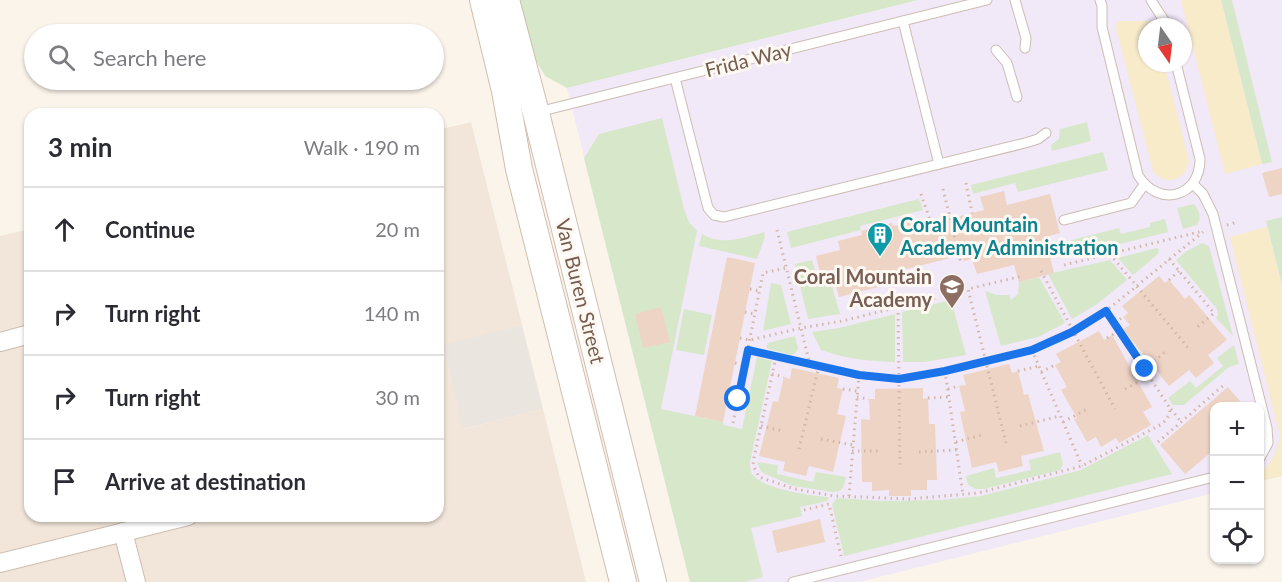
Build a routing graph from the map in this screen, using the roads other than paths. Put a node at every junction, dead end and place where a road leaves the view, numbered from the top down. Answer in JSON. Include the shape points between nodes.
{"nodes":[{"id":1,"x":483,"y":0,"type":"edge"},
{"id":2,"x":506,"y":0,"type":"edge"},
{"id":3,"x":987,"y":0,"type":"edge"},
{"id":4,"x":1015,"y":0,"type":"edge"},
{"id":5,"x":1100,"y":0,"type":"edge"},
{"id":6,"x":1151,"y":0,"type":"edge"},
{"id":7,"x":1163,"y":18,"type":"edge"},
{"id":8,"x":903,"y":21,"type":"junction"},
{"id":9,"x":1025,"y":48,"type":"dead end"},
{"id":10,"x":996,"y":50,"type":"dead end"},
{"id":11,"x":1178,"y":72,"type":"edge"},
{"id":12,"x":675,"y":78,"type":"junction"},
{"id":13,"x":1017,"y":97,"type":"dead end"},
{"id":14,"x":528,"y":115,"type":"junction"},
{"id":15,"x":1046,"y":133,"type":"dead end"},
{"id":16,"x":939,"y":164,"type":"junction"},
{"id":17,"x":1193,"y":184,"type":"junction"},
{"id":18,"x":1144,"y":185,"type":"junction"},
{"id":19,"x":1064,"y":220,"type":"dead end"},
{"id":20,"x":24,"y":336,"type":"edge"},
{"id":21,"x":0,"y":342,"type":"edge"},
{"id":22,"x":1261,"y":456,"type":"edge"},
{"id":23,"x":1210,"y":478,"type":"edge"},
{"id":24,"x":164,"y":522,"type":"edge"},
{"id":25,"x":123,"y":532,"type":"junction"},
{"id":26,"x":0,"y":563,"type":"edge"},
{"id":27,"x":136,"y":582,"type":"edge"},
{"id":28,"x":623,"y":582,"type":"edge"},
{"id":29,"x":653,"y":582,"type":"edge"},
{"id":30,"x":793,"y":582,"type":"edge"}],
"edges":[{"from":1,"to":14,"type":"street","name":"Van Buren Street"},
{"from":2,"to":14,"type":"street","name":"Van Buren Street"},
{"from":3,"to":8,"type":"lane","name":"Frida Way"},
{"from":4,"to":9,"type":"lane","via":[[1026,38]]},
{"from":5,"to":18,"type":"lane","via":[[1105,39],[1138,175]]},
{"from":6,"to":7,"type":"lane"},
{"from":8,"to":12,"type":"lane","name":"Frida Way"},
{"from":8,"to":16,"type":"lane"},
{"from":10,"to":13,"type":"lane","via":[[1007,63]]},
{"from":11,"to":17,"type":"lane","via":[[1200,159],[1200,171]]},
{"from":12,"to":14,"type":"lane","name":"Frida Way"},
{"from":12,"to":16,"type":"lane","via":[[704,195],[714,215],[737,215]]},
{"from":14,"to":28,"type":"street","name":"Van Buren Street","via":[[519,169]]},
{"from":14,"to":29,"type":"street","name":"Van Buren Street","via":[[571,250]]},
{"from":15,"to":16,"type":"lane","via":[[1025,143]]},
{"from":17,"to":18,"type":"lane","via":[[1177,194],[1164,195]]},
{"from":17,"to":22,"type":"lane","via":[[1213,214],[1267,428],[1268,443]]},
{"from":18,"to":19,"type":"lane","via":[[1131,203]]},
{"from":20,"to":21,"type":"street"},
{"from":23,"to":30,"type":"lane"},
{"from":24,"to":25,"type":"street"},
{"from":25,"to":26,"type":"street"},
{"from":25,"to":27,"type":"street"}]}
